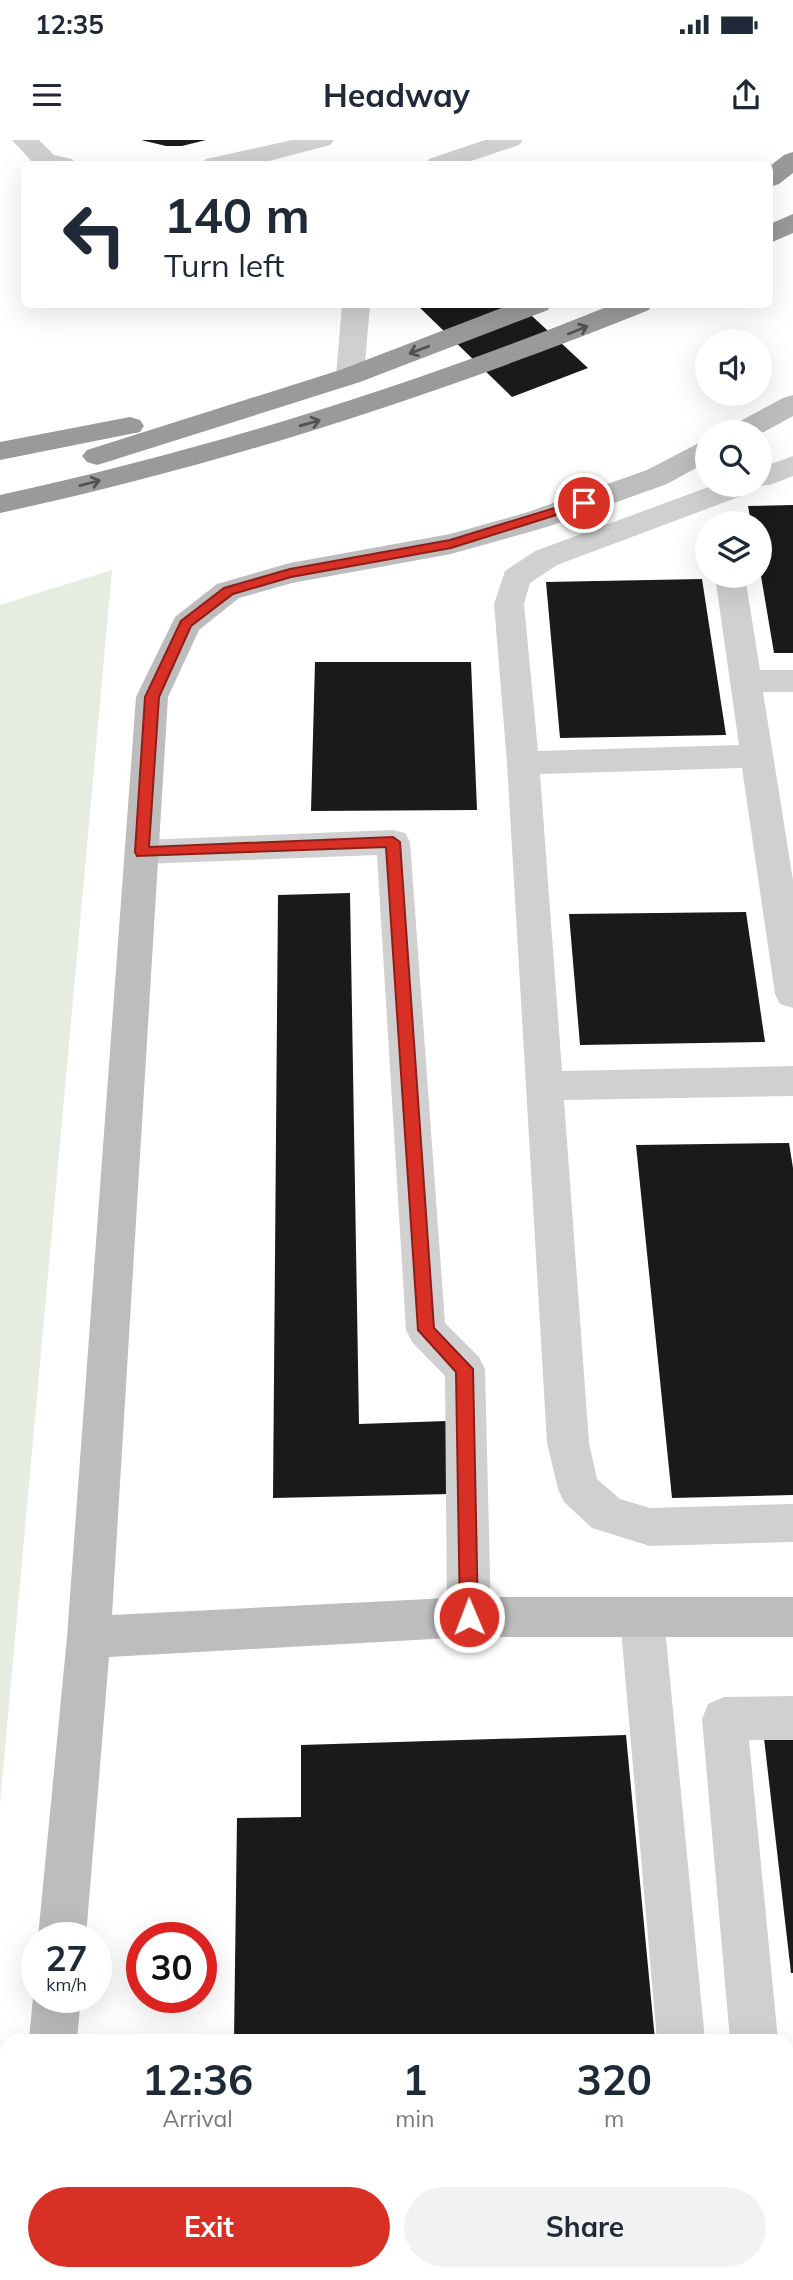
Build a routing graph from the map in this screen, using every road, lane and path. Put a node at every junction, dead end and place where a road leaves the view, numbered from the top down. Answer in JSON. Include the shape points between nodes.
{"nodes":[{"id":1,"x":25,"y":140,"type":"edge"},
{"id":2,"x":321,"y":140,"type":"edge"},
{"id":3,"x":510,"y":140,"type":"edge"},
{"id":4,"x":793,"y":160,"type":"edge"},
{"id":5,"x":45,"y":161,"type":"edge"},
{"id":6,"x":257,"y":161,"type":"edge"},
{"id":7,"x":448,"y":161,"type":"edge"},
{"id":8,"x":773,"y":177,"type":"edge"},
{"id":9,"x":784,"y":209,"type":"edge"},
{"id":10,"x":773,"y":229,"type":"edge"},
{"id":11,"x":356,"y":308,"type":"edge"},
{"id":12,"x":528,"y":308,"type":"edge"},
{"id":13,"x":629,"y":308,"type":"edge"},
{"id":14,"x":350,"y":376,"type":"junction"},
{"id":15,"x":793,"y":404,"type":"edge"},
{"id":16,"x":763,"y":420,"type":"edge"},
{"id":17,"x":0,"y":451,"type":"edge"},
{"id":18,"x":695,"y":456,"type":"edge"},
{"id":19,"x":793,"y":465,"type":"edge"},
{"id":20,"x":772,"y":473,"type":"edge"},
{"id":21,"x":0,"y":482,"type":"edge"},
{"id":22,"x":58,"y":492,"type":"junction"},
{"id":23,"x":727,"y":501,"type":"edge"},
{"id":24,"x":0,"y":504,"type":"edge"},
{"id":25,"x":0,"y":511,"type":"edge"},
{"id":26,"x":732,"y":588,"type":"edge"},
{"id":27,"x":746,"y":681,"type":"junction"},
{"id":28,"x":793,"y":681,"type":"edge"},
{"id":29,"x":757,"y":756,"type":"junction"},
{"id":30,"x":523,"y":763,"type":"junction"},
{"id":31,"x":779,"y":813,"type":"edge"},
{"id":32,"x":142,"y":852,"type":"junction"},
{"id":33,"x":793,"y":995,"type":"edge"},
{"id":34,"x":793,"y":1081,"type":"edge"},
{"id":35,"x":543,"y":1086,"type":"junction"},
{"id":36,"x":793,"y":1524,"type":"edge"},
{"id":37,"x":469,"y":1617,"type":"junction"},
{"id":38,"x":642,"y":1618,"type":"junction"},
{"id":39,"x":793,"y":1618,"type":"edge"},
{"id":40,"x":89,"y":1637,"type":"junction"},
{"id":41,"x":793,"y":1718,"type":"edge"},
{"id":42,"x":63,"y":1922,"type":"edge"},
{"id":43,"x":56,"y":2013,"type":"edge"},
{"id":44,"x":54,"y":2034,"type":"edge"},
{"id":45,"x":680,"y":2034,"type":"edge"},
{"id":46,"x":753,"y":2034,"type":"edge"}],
"edges":[{"from":1,"to":5,"type":"street"},
{"from":2,"to":6,"type":"street"},
{"from":3,"to":7,"type":"street"},
{"from":4,"to":8,"type":"highway"},
{"from":9,"to":10,"type":"highway"},
{"from":11,"to":14,"type":"street"},
{"from":12,"to":14,"type":"highway","one_way":true},
{"from":22,"to":13,"type":"highway","one_way":true,"via":[[327,419],[516,355]]},
{"from":14,"to":17,"type":"highway","via":[[145,424]]},
{"from":14,"to":21,"type":"highway"},
{"from":15,"to":16,"type":"street"},
{"from":18,"to":32,"type":"street","via":[[657,477],[536,520],[451,544],[290,573],[229,591],[186,624],[152,697]]},
{"from":19,"to":20,"type":"street"},
{"from":22,"to":24,"type":"highway"},
{"from":22,"to":25,"type":"highway"},
{"from":23,"to":30,"type":"street","via":[[546,558],[516,578],[509,604]]},
{"from":26,"to":27,"type":"street"},
{"from":27,"to":28,"type":"street"},
{"from":27,"to":29,"type":"street"},
{"from":29,"to":30,"type":"street"},
{"from":29,"to":31,"type":"street"},
{"from":30,"to":35,"type":"street"},
{"from":31,"to":33,"type":"street"},
{"from":32,"to":37,"type":"street","via":[[393,842],[426,1330],[465,1369]]},
{"from":32,"to":40,"type":"street"},
{"from":34,"to":35,"type":"street"},
{"from":35,"to":36,"type":"street","via":[[568,1443],[579,1489],[607,1514],[650,1527]]},
{"from":37,"to":38,"type":"street"},
{"from":37,"to":40,"type":"street"},
{"from":38,"to":39,"type":"street"},
{"from":38,"to":45,"type":"street"},
{"from":40,"to":42,"type":"street"},
{"from":41,"to":46,"type":"street","via":[[724,1719]]},
{"from":43,"to":44,"type":"street"}]}
